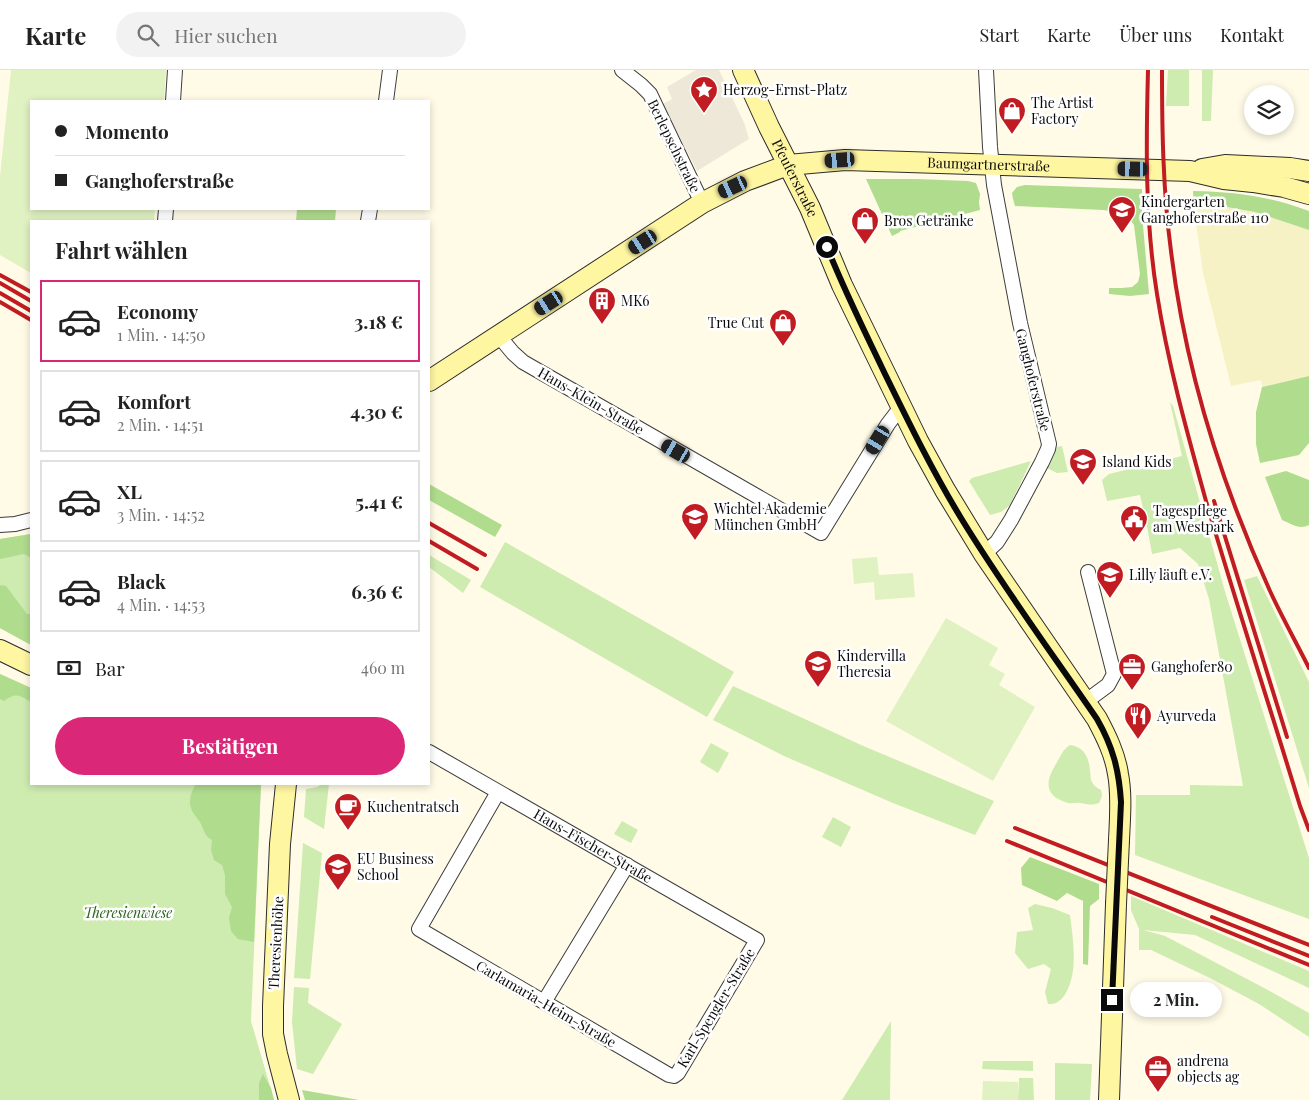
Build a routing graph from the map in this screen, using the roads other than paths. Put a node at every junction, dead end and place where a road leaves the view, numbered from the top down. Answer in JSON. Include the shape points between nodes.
{"nodes":[{"id":1,"x":175,"y":70,"type":"edge"},
{"id":2,"x":390,"y":70,"type":"edge"},
{"id":3,"x":622,"y":70,"type":"edge"},
{"id":4,"x":742,"y":70,"type":"edge"},
{"id":5,"x":986,"y":70,"type":"edge"},
{"id":6,"x":173,"y":100,"type":"edge"},
{"id":7,"x":386,"y":100,"type":"edge"},
{"id":8,"x":992,"y":164,"type":"junction"},
{"id":9,"x":788,"y":166,"type":"junction"},
{"id":10,"x":1190,"y":171,"type":"junction"},
{"id":11,"x":1309,"y":171,"type":"edge"},
{"id":12,"x":1309,"y":194,"type":"edge"},
{"id":13,"x":702,"y":203,"type":"junction"},
{"id":14,"x":498,"y":335,"type":"junction"},
{"id":15,"x":430,"y":380,"type":"edge"},
{"id":16,"x":901,"y":407,"type":"junction"},
{"id":17,"x":30,"y":520,"type":"edge"},
{"id":18,"x":0,"y":525,"type":"edge"},
{"id":19,"x":984,"y":554,"type":"junction"},
{"id":20,"x":1088,"y":572,"type":"dead end"},
{"id":21,"x":0,"y":650,"type":"edge"},
{"id":22,"x":30,"y":665,"type":"edge"},
{"id":23,"x":1086,"y":702,"type":"junction"},
{"id":24,"x":430,"y":753,"type":"edge"},
{"id":25,"x":286,"y":785,"type":"edge"},
{"id":26,"x":498,"y":792,"type":"junction"},
{"id":27,"x":627,"y":865,"type":"junction"},
{"id":28,"x":757,"y":940,"type":"joint"},
{"id":29,"x":544,"y":1002,"type":"junction"},
{"id":30,"x":674,"y":1076,"type":"joint"},
{"id":31,"x":289,"y":1100,"type":"edge"},
{"id":32,"x":1109,"y":1100,"type":"edge"}],
"edges":[{"from":1,"to":6,"type":"street"},
{"from":2,"to":7,"type":"street"},
{"from":3,"to":13,"type":"street","name":"Berlepschstraße","via":[[650,94]]},
{"from":4,"to":9,"type":"main road","name":"Pfeuferstraße"},
{"from":5,"to":8,"type":"street","name":"Ganghoferstraße"},
{"from":8,"to":9,"type":"main road","name":"Baumgartnerstraße","via":[[845,160]]},
{"from":8,"to":10,"type":"main road","name":"Baumgartnerstraße"},
{"from":8,"to":19,"type":"street","name":"Ganghoferstraße","via":[[1020,322],[1049,444],[1011,520],[997,542]]},
{"from":9,"to":13,"type":"main road","name":"Baumgartnerstraße","via":[[745,181]]},
{"from":9,"to":16,"type":"main road","name":"Pfeuferstraße"},
{"from":10,"to":11,"type":"main road","name":"Baumgartnerstraße","via":[[1225,165]]},
{"from":10,"to":12,"type":"main road","name":"Baumgartnerstraße"},
{"from":13,"to":14,"type":"main road","name":"Baumgartnerstraße"},
{"from":14,"to":15,"type":"main road","name":"Baumgartnerstraße"},
{"from":14,"to":16,"type":"street","name":"Hans-Klein-Straße","via":[[523,362],[821,533]]},
{"from":16,"to":19,"type":"main road","name":"Pfeuferstraße"},
{"from":17,"to":18,"type":"street"},
{"from":19,"to":23,"type":"main road"},
{"from":20,"to":23,"type":"street","via":[[1114,674],[1108,685]]},
{"from":21,"to":22,"type":"main road"},
{"from":23,"to":32,"type":"main road","bridge":true,"via":[[1106,736],[1118,773],[1121,802]]},
{"from":24,"to":26,"type":"street","name":"Hans-Fischer-Straße"},
{"from":25,"to":31,"type":"main road","name":"Theresienhöhe","via":[[280,844],[273,1034]]},
{"from":26,"to":27,"type":"street","name":"Hans-Fischer-Straße"},
{"from":26,"to":29,"type":"street","name":"Carlamaria-Heim-Straße","via":[[418,928]]},
{"from":27,"to":28,"type":"street","name":"Hans-Fischer-Straße"},
{"from":27,"to":29,"type":"street"},
{"from":28,"to":30,"type":"street","name":"Karl-Spengler-Straße"},
{"from":29,"to":30,"type":"street","name":"Carlamaria-Heim-Straße"}]}
